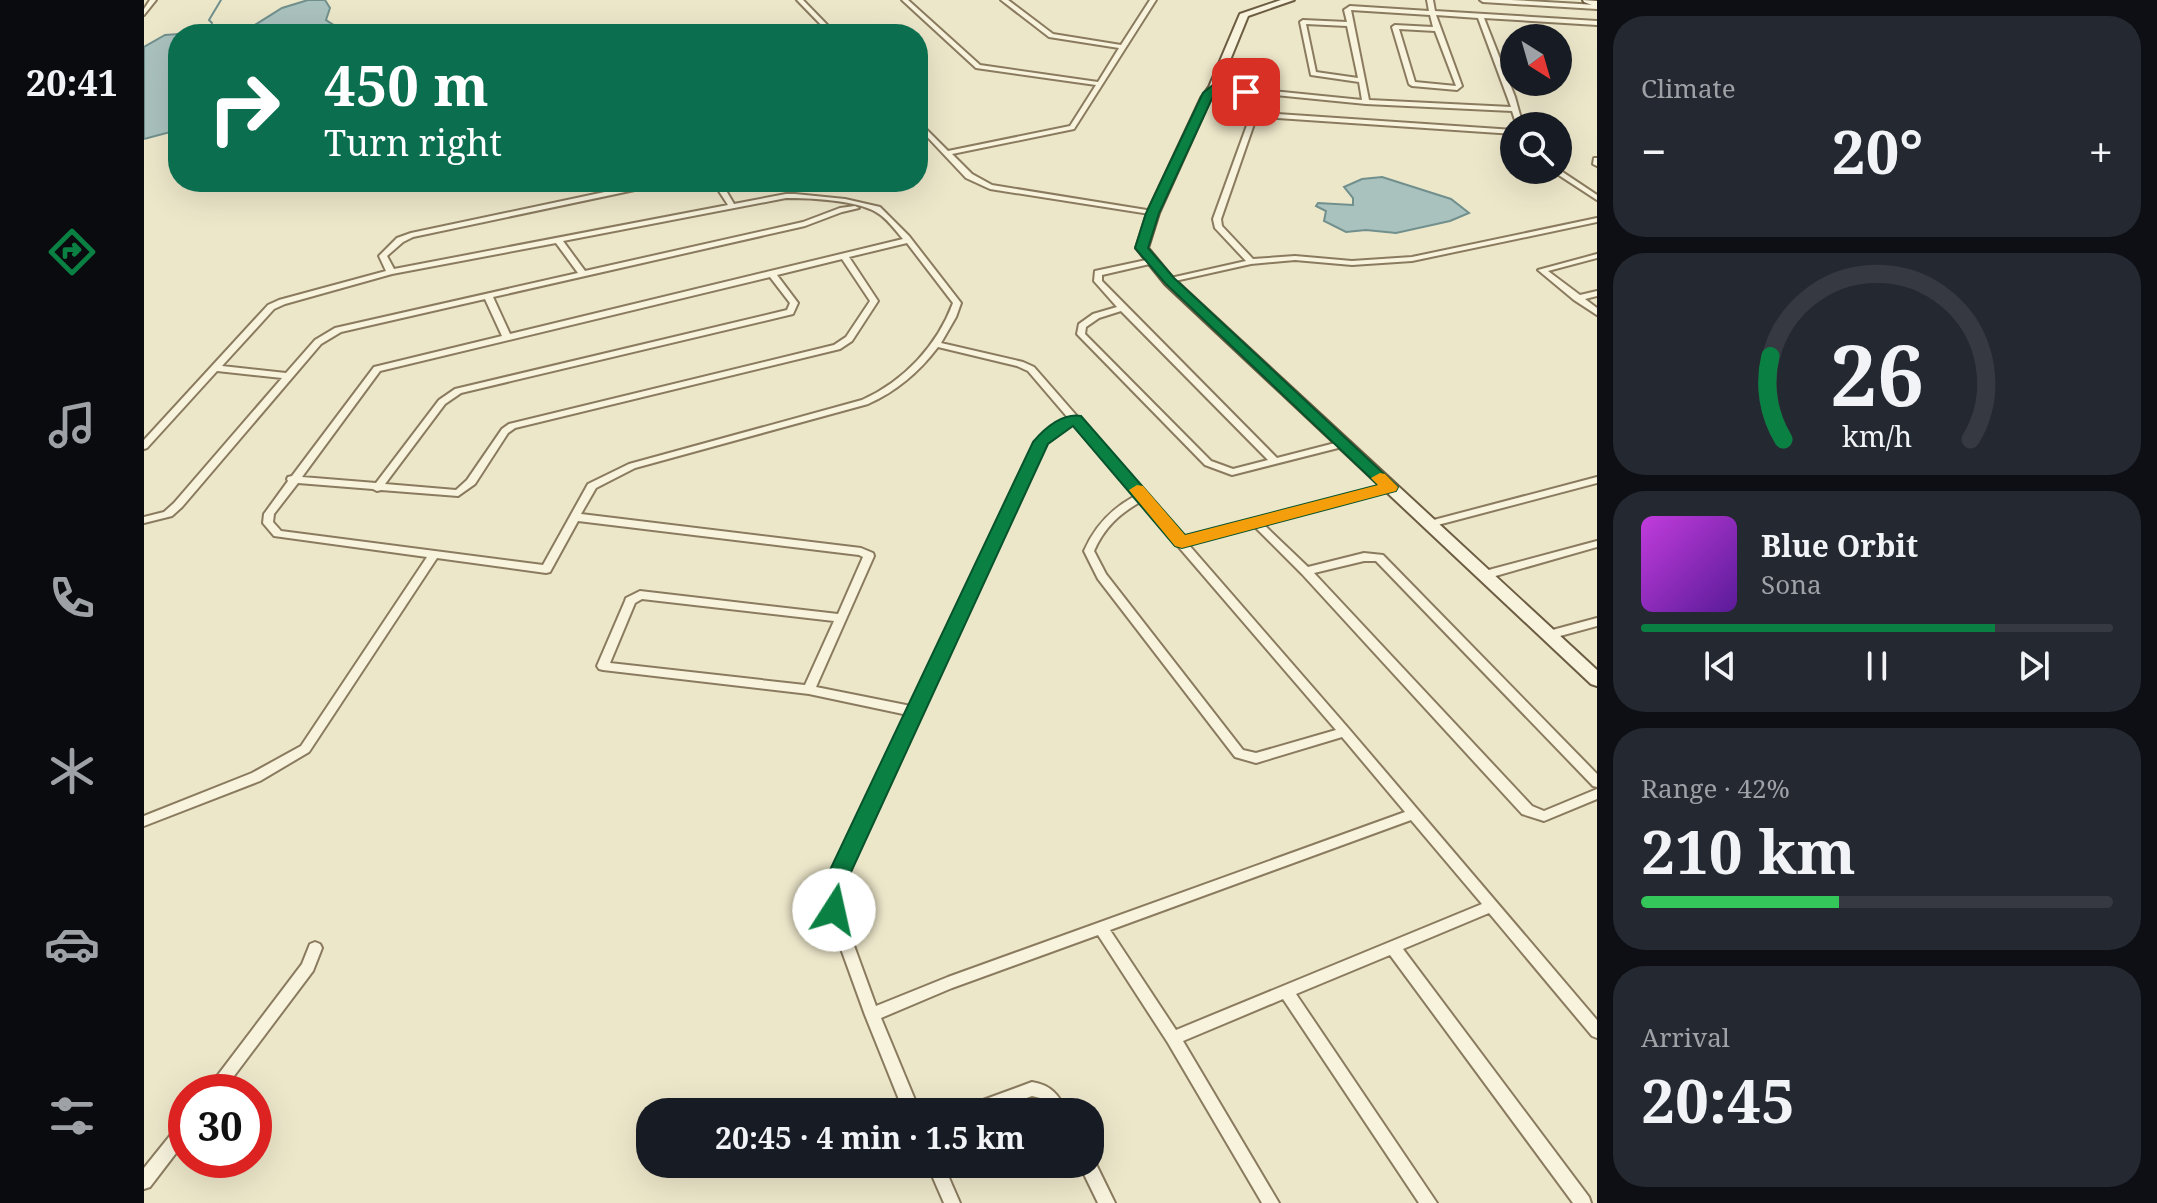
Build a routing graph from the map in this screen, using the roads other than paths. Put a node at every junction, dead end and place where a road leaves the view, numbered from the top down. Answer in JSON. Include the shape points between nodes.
{"nodes":[{"id":1,"x":153,"y":0,"type":"edge"},
{"id":2,"x":800,"y":0,"type":"edge"},
{"id":3,"x":905,"y":0,"type":"edge"},
{"id":4,"x":1004,"y":0,"type":"edge"},
{"id":5,"x":1153,"y":0,"type":"edge"},
{"id":6,"x":1290,"y":0,"type":"edge"},
{"id":7,"x":1430,"y":0,"type":"edge"},
{"id":8,"x":1483,"y":0,"type":"edge"},
{"id":9,"x":1587,"y":0,"type":"edge"},
{"id":10,"x":1597,"y":6,"type":"edge"},
{"id":11,"x":144,"y":13,"type":"edge"},
{"id":12,"x":1432,"y":13,"type":"junction"},
{"id":13,"x":1480,"y":16,"type":"junction"},
{"id":14,"x":1597,"y":23,"type":"edge"},
{"id":15,"x":823,"y":24,"type":"edge"},
{"id":16,"x":1349,"y":24,"type":"junction"},
{"id":17,"x":1439,"y":29,"type":"junction"},
{"id":18,"x":1123,"y":47,"type":"junction"},
{"id":19,"x":1362,"y":81,"type":"junction"},
{"id":20,"x":1100,"y":84,"type":"junction"},
{"id":21,"x":1214,"y":87,"type":"junction"},
{"id":22,"x":1366,"y":102,"type":"junction"},
{"id":23,"x":1516,"y":109,"type":"junction"},
{"id":24,"x":1517,"y":112,"type":"edge"},
{"id":25,"x":1500,"y":131,"type":"edge"},
{"id":26,"x":928,"y":133,"type":"edge"},
{"id":27,"x":947,"y":153,"type":"junction"},
{"id":28,"x":1572,"y":181,"type":"edge"},
{"id":29,"x":1597,"y":188,"type":"edge"},
{"id":30,"x":1586,"y":190,"type":"junction"},
{"id":31,"x":615,"y":192,"type":"edge"},
{"id":32,"x":723,"y":192,"type":"edge"},
{"id":33,"x":1597,"y":198,"type":"edge"},
{"id":34,"x":732,"y":206,"type":"junction"},
{"id":35,"x":865,"y":207,"type":"junction"},
{"id":36,"x":1153,"y":213,"type":"junction"},
{"id":37,"x":1597,"y":220,"type":"edge"},
{"id":38,"x":558,"y":240,"type":"junction"},
{"id":39,"x":907,"y":241,"type":"junction"},
{"id":40,"x":1597,"y":256,"type":"edge"},
{"id":41,"x":845,"y":258,"type":"junction"},
{"id":42,"x":1151,"y":261,"type":"junction"},
{"id":43,"x":1251,"y":262,"type":"junction"},
{"id":44,"x":391,"y":272,"type":"junction"},
{"id":45,"x":583,"y":274,"type":"junction"},
{"id":46,"x":772,"y":274,"type":"junction"},
{"id":47,"x":1169,"y":281,"type":"junction"},
{"id":48,"x":1597,"y":293,"type":"edge"},
{"id":49,"x":488,"y":296,"type":"junction"},
{"id":50,"x":1577,"y":298,"type":"junction"},
{"id":51,"x":1123,"y":308,"type":"junction"},
{"id":52,"x":1597,"y":312,"type":"edge"},
{"id":53,"x":506,"y":336,"type":"junction"},
{"id":54,"x":935,"y":344,"type":"junction"},
{"id":55,"x":214,"y":368,"type":"junction"},
{"id":56,"x":287,"y":376,"type":"junction"},
{"id":57,"x":1076,"y":419,"type":"junction"},
{"id":58,"x":1343,"y":444,"type":"junction"},
{"id":59,"x":144,"y":446,"type":"edge"},
{"id":60,"x":1276,"y":462,"type":"junction"},
{"id":61,"x":292,"y":479,"type":"junction"},
{"id":62,"x":1597,"y":480,"type":"edge"},
{"id":63,"x":1390,"y":487,"type":"junction"},
{"id":64,"x":377,"y":488,"type":"junction"},
{"id":65,"x":1143,"y":496,"type":"junction"},
{"id":66,"x":575,"y":517,"type":"junction"},
{"id":67,"x":144,"y":520,"type":"edge"},
{"id":68,"x":1255,"y":522,"type":"junction"},
{"id":69,"x":1430,"y":524,"type":"junction"},
{"id":70,"x":1182,"y":542,"type":"junction"},
{"id":71,"x":1597,"y":544,"type":"edge"},
{"id":72,"x":433,"y":556,"type":"junction"},
{"id":73,"x":1306,"y":571,"type":"junction"},
{"id":74,"x":1485,"y":575,"type":"junction"},
{"id":75,"x":842,"y":618,"type":"junction"},
{"id":76,"x":1597,"y":622,"type":"edge"},
{"id":77,"x":1549,"y":635,"type":"junction"},
{"id":78,"x":1597,"y":680,"type":"edge"},
{"id":79,"x":809,"y":690,"type":"junction"},
{"id":80,"x":917,"y":712,"type":"junction"},
{"id":81,"x":1345,"y":732,"type":"junction"},
{"id":82,"x":1597,"y":782,"type":"edge"},
{"id":83,"x":1597,"y":794,"type":"edge"},
{"id":84,"x":1413,"y":814,"type":"junction"},
{"id":85,"x":144,"y":821,"type":"edge"},
{"id":86,"x":1490,"y":907,"type":"junction"},
{"id":87,"x":1101,"y":928,"type":"junction"},
{"id":88,"x":1392,"y":946,"type":"junction"},
{"id":89,"x":315,"y":948,"type":"dead end"},
{"id":90,"x":1286,"y":991,"type":"junction"},
{"id":91,"x":872,"y":1015,"type":"junction"},
{"id":92,"x":1597,"y":1031,"type":"edge"},
{"id":93,"x":1173,"y":1038,"type":"junction"},
{"id":94,"x":227,"y":1074,"type":"edge"},
{"id":95,"x":906,"y":1098,"type":"edge"},
{"id":96,"x":1007,"y":1098,"type":"edge"},
{"id":97,"x":1048,"y":1098,"type":"edge"},
{"id":98,"x":168,"y":1150,"type":"edge"},
{"id":99,"x":941,"y":1178,"type":"edge"},
{"id":100,"x":1094,"y":1178,"type":"edge"},
{"id":101,"x":144,"y":1181,"type":"edge"},
{"id":102,"x":952,"y":1203,"type":"edge"},
{"id":103,"x":1107,"y":1203,"type":"edge"},
{"id":104,"x":1271,"y":1203,"type":"edge"},
{"id":105,"x":1429,"y":1203,"type":"edge"},
{"id":106,"x":1583,"y":1203,"type":"edge"}],
"edges":[{"from":1,"to":11,"type":"street"},
{"from":2,"to":15,"type":"street"},
{"from":3,"to":20,"type":"street","via":[[978,67]]},
{"from":4,"to":18,"type":"street","via":[[1051,36]]},
{"from":5,"to":18,"type":"street"},
{"from":6,"to":21,"type":"street","via":[[1244,14]]},
{"from":7,"to":12,"type":"street"},
{"from":8,"to":10,"type":"street"},
{"from":9,"to":10,"type":"street"},
{"from":12,"to":13,"type":"street"},
{"from":12,"to":16,"type":"street","via":[[1350,8]]},
{"from":12,"to":17,"type":"street"},
{"from":13,"to":14,"type":"street"},
{"from":13,"to":23,"type":"street"},
{"from":16,"to":19,"type":"street"},
{"from":16,"to":19,"type":"street","via":[[1303,22],[1313,74]]},
{"from":17,"to":17,"type":"street","via":[[1459,86],[1457,88],[1412,84],[1395,27]]},
{"from":18,"to":20,"type":"street"},
{"from":19,"to":22,"type":"street"},
{"from":20,"to":27,"type":"street","via":[[1072,128]]},
{"from":21,"to":22,"type":"street"},
{"from":21,"to":36,"type":"street"},
{"from":22,"to":23,"type":"street"},
{"from":23,"to":24,"type":"street"},
{"from":25,"to":43,"type":"street","via":[[1253,117],[1217,219]]},
{"from":26,"to":27,"type":"street"},
{"from":27,"to":36,"type":"street","via":[[969,176],[990,187]]},
{"from":28,"to":30,"type":"street"},
{"from":29,"to":30,"type":"street"},
{"from":30,"to":33,"type":"street"},
{"from":31,"to":44,"type":"street","via":[[411,235],[383,256]]},
{"from":32,"to":34,"type":"street"},
{"from":34,"to":35,"type":"street","via":[[797,195]]},
{"from":34,"to":38,"type":"street"},
{"from":35,"to":39,"type":"street","via":[[881,211]]},
{"from":35,"to":45,"type":"street"},
{"from":36,"to":42,"type":"street","via":[[1142,241]]},
{"from":37,"to":43,"type":"street","via":[[1380,263],[1295,258]]},
{"from":38,"to":44,"type":"street"},
{"from":38,"to":45,"type":"street"},
{"from":39,"to":41,"type":"street"},
{"from":39,"to":54,"type":"street","via":[[957,303]]},
{"from":40,"to":50,"type":"street","via":[[1542,270]]},
{"from":41,"to":46,"type":"street"},
{"from":41,"to":64,"type":"street","via":[[874,301],[849,339],[837,347],[512,426],[458,493]]},
{"from":42,"to":47,"type":"street"},
{"from":42,"to":51,"type":"street","via":[[1098,273],[1098,281]]},
{"from":43,"to":47,"type":"street"},
{"from":44,"to":55,"type":"street","via":[[271,307]]},
{"from":45,"to":49,"type":"street"},
{"from":46,"to":53,"type":"street"},
{"from":46,"to":64,"type":"street","via":[[794,303],[790,312],[450,395]]},
{"from":47,"to":58,"type":"street"},
{"from":48,"to":50,"type":"street"},
{"from":49,"to":53,"type":"street"},
{"from":49,"to":56,"type":"street","via":[[338,330],[318,342]]},
{"from":50,"to":52,"type":"street"},
{"from":51,"to":60,"type":"street"},
{"from":51,"to":60,"type":"street","via":[[1096,316],[1082,326],[1081,334],[1216,468],[1232,472]]},
{"from":53,"to":61,"type":"street","via":[[377,369]]},
{"from":54,"to":57,"type":"street","via":[[1027,366]]},
{"from":54,"to":66,"type":"street","via":[[898,386],[879,397],[622,469],[592,486]]},
{"from":55,"to":56,"type":"street"},
{"from":55,"to":59,"type":"street"},
{"from":56,"to":67,"type":"street","via":[[178,505],[168,514]]},
{"from":57,"to":65,"type":"street"},
{"from":57,"to":80,"type":"street","via":[[1041,442]]},
{"from":58,"to":60,"type":"street"},
{"from":58,"to":63,"type":"street"},
{"from":61,"to":64,"type":"street"},
{"from":61,"to":72,"type":"street","via":[[269,514],[273,531]]},
{"from":62,"to":69,"type":"street"},
{"from":63,"to":68,"type":"street"},
{"from":63,"to":69,"type":"street"},
{"from":65,"to":70,"type":"street"},
{"from":65,"to":81,"type":"street","via":[[1116,511],[1097,531],[1089,551],[1102,576],[1239,754],[1256,758]]},
{"from":66,"to":72,"type":"street","via":[[546,569]]},
{"from":66,"to":75,"type":"street","via":[[865,553],[869,559]]},
{"from":68,"to":70,"type":"street"},
{"from":68,"to":73,"type":"street"},
{"from":69,"to":74,"type":"street"},
{"from":70,"to":81,"type":"street"},
{"from":71,"to":74,"type":"street"},
{"from":72,"to":85,"type":"street","via":[[305,749],[256,777]]},
{"from":73,"to":82,"type":"street","via":[[1379,558]]},
{"from":73,"to":83,"type":"street","via":[[1527,810],[1544,816]]},
{"from":74,"to":77,"type":"street"},
{"from":75,"to":79,"type":"street"},
{"from":75,"to":79,"type":"street","via":[[640,595],[630,601],[603,666]]},
{"from":76,"to":77,"type":"street"},
{"from":77,"to":78,"type":"street"},
{"from":79,"to":80,"type":"street"},
{"from":80,"to":91,"type":"street","via":[[840,872],[834,910]]},
{"from":81,"to":84,"type":"street"},
{"from":84,"to":86,"type":"street"},
{"from":84,"to":87,"type":"street"},
{"from":86,"to":88,"type":"street"},
{"from":86,"to":92,"type":"street"},
{"from":87,"to":91,"type":"street"},
{"from":87,"to":93,"type":"street"},
{"from":88,"to":90,"type":"street"},
{"from":88,"to":106,"type":"street"},
{"from":89,"to":94,"type":"street","via":[[308,967]]},
{"from":90,"to":93,"type":"street"},
{"from":90,"to":105,"type":"street"},
{"from":91,"to":95,"type":"street"},
{"from":93,"to":104,"type":"street"},
{"from":96,"to":97,"type":"street","via":[[1032,1089]]},
{"from":98,"to":101,"type":"street"},
{"from":99,"to":102,"type":"street"},
{"from":100,"to":103,"type":"street"}]}
